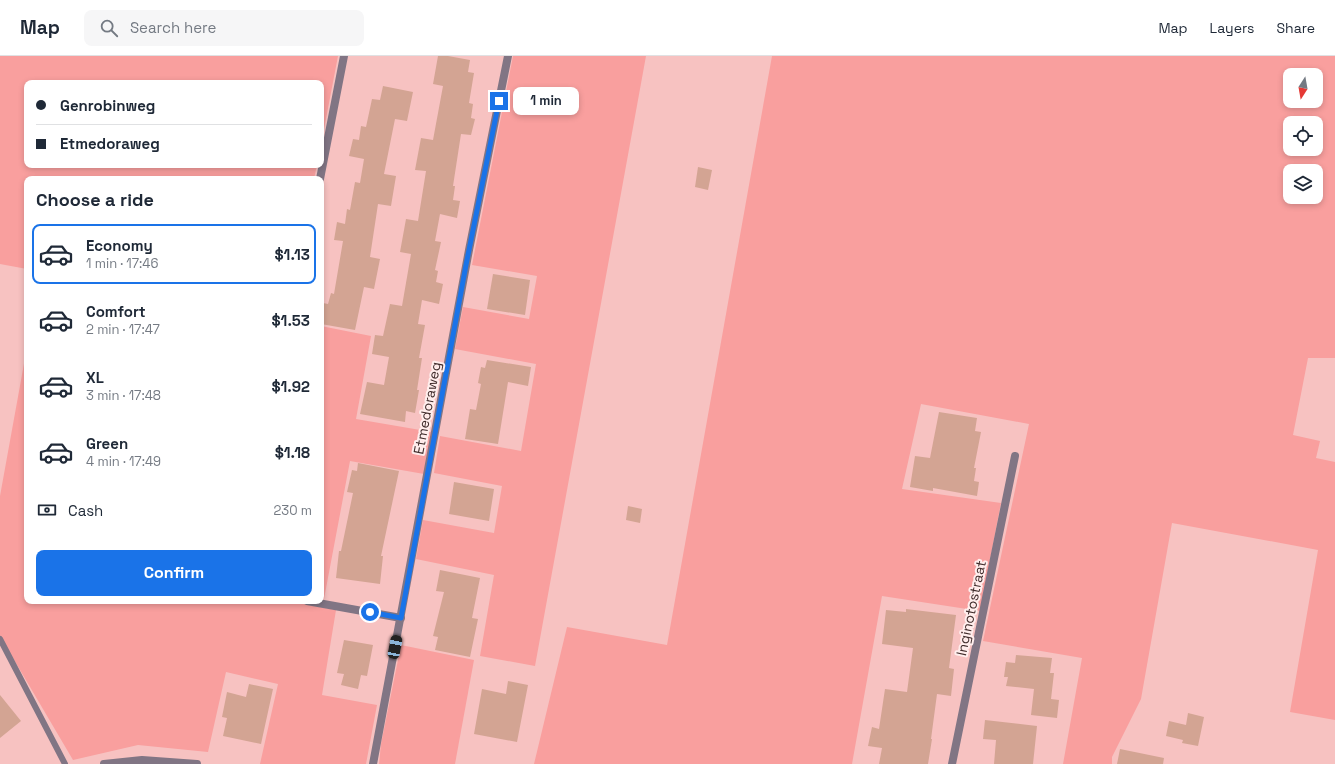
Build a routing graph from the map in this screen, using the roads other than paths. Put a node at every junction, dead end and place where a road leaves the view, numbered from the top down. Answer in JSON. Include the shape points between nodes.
{"nodes":[{"id":1,"x":344,"y":56,"type":"edge"},
{"id":2,"x":508,"y":56,"type":"edge"},
{"id":3,"x":324,"y":158,"type":"edge"},
{"id":4,"x":1015,"y":456,"type":"dead end"},
{"id":5,"x":324,"y":604,"type":"edge"},
{"id":6,"x":401,"y":618,"type":"junction"},
{"id":7,"x":0,"y":640,"type":"edge"},
{"id":8,"x":65,"y":764,"type":"edge"},
{"id":9,"x":104,"y":764,"type":"edge"},
{"id":10,"x":192,"y":764,"type":"edge"},
{"id":11,"x":373,"y":764,"type":"edge"},
{"id":12,"x":952,"y":764,"type":"edge"}],
"edges":[{"from":1,"to":3,"type":"street"},
{"from":2,"to":6,"type":"street","name":"Etmedoraweg","via":[[466,265]]},
{"from":4,"to":12,"type":"street","name":"Inginotostraat"},
{"from":5,"to":6,"type":"street"},
{"from":6,"to":11,"type":"street","name":"Etmedoraweg"},
{"from":7,"to":8,"type":"lane"},
{"from":9,"to":10,"type":"street","via":[[142,760]]}]}
